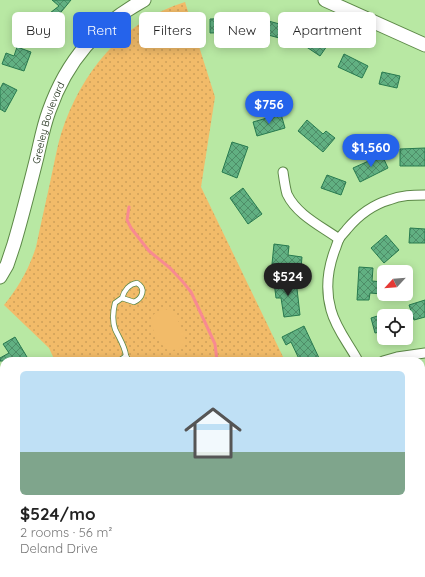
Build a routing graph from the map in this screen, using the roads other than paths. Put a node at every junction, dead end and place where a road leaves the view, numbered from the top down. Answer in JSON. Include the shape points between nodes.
{"nodes":[{"id":1,"x":144,"y":0,"type":"edge"},
{"id":2,"x":325,"y":0,"type":"edge"},
{"id":3,"x":425,"y":45,"type":"edge"},
{"id":4,"x":283,"y":172,"type":"dead end"},
{"id":5,"x":425,"y":195,"type":"edge"},
{"id":6,"x":339,"y":239,"type":"junction"},
{"id":7,"x":0,"y":277,"type":"edge"},
{"id":8,"x":122,"y":298,"type":"junction"},
{"id":9,"x":425,"y":353,"type":"edge"},
{"id":10,"x":126,"y":357,"type":"edge"},
{"id":11,"x":356,"y":357,"type":"edge"},
{"id":12,"x":397,"y":357,"type":"edge"}],
"edges":[{"from":1,"to":7,"type":"street","name":"Greeley Boulevard","via":[[96,34],[69,68],[56,91],[14,244]]},
{"from":2,"to":3,"type":"street"},
{"from":4,"to":6,"type":"street","via":[[287,193],[294,205]]},
{"from":5,"to":6,"type":"street","via":[[408,195],[379,204],[357,218]]},
{"from":6,"to":11,"type":"street","via":[[329,270],[329,300],[336,324]]},
{"from":8,"to":8,"type":"lane","via":[[134,302],[138,300],[143,292],[142,287],[134,283],[128,287]]},
{"from":8,"to":10,"type":"lane","via":[[115,303],[113,318]]},
{"from":9,"to":12,"type":"street"}]}
